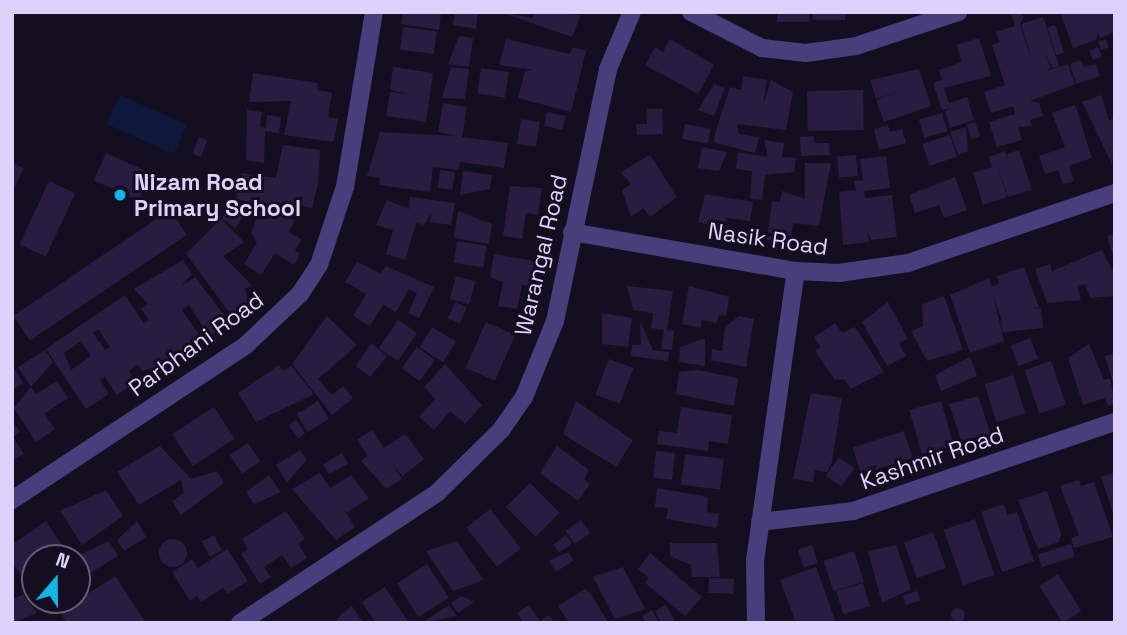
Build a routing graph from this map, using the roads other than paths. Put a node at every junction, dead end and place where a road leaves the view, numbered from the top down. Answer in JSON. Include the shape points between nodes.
{"nodes":[{"id":1,"x":374,"y":12,"type":"edge"},
{"id":2,"x":632,"y":12,"type":"edge"},
{"id":3,"x":691,"y":12,"type":"edge"},
{"id":4,"x":957,"y":12,"type":"edge"},
{"id":5,"x":1115,"y":193,"type":"edge"},
{"id":6,"x":572,"y":232,"type":"junction"},
{"id":7,"x":796,"y":271,"type":"junction"},
{"id":8,"x":1115,"y":422,"type":"edge"},
{"id":9,"x":12,"y":500,"type":"edge"},
{"id":10,"x":760,"y":522,"type":"junction"},
{"id":11,"x":240,"y":623,"type":"edge"},
{"id":12,"x":756,"y":623,"type":"edge"}],
"edges":[{"from":1,"to":9,"type":"street","name":"Parbhani Road","via":[[345,187],[319,265],[300,294],[246,345]]},
{"from":2,"to":6,"type":"street","name":"Warangal Road","via":[[608,69]]},
{"from":3,"to":4,"type":"street","via":[[762,48],[806,53],[856,47]]},
{"from":5,"to":7,"type":"street","name":"Nasik Road","via":[[908,263]]},
{"from":6,"to":7,"type":"street","name":"Nasik Road"},
{"from":6,"to":11,"type":"street","name":"Warangal Road","via":[[542,358],[501,430],[437,493]]},
{"from":7,"to":10,"type":"street"},
{"from":8,"to":10,"type":"street","name":"Kashmir Road","via":[[853,511]]},
{"from":10,"to":12,"type":"street"}]}
